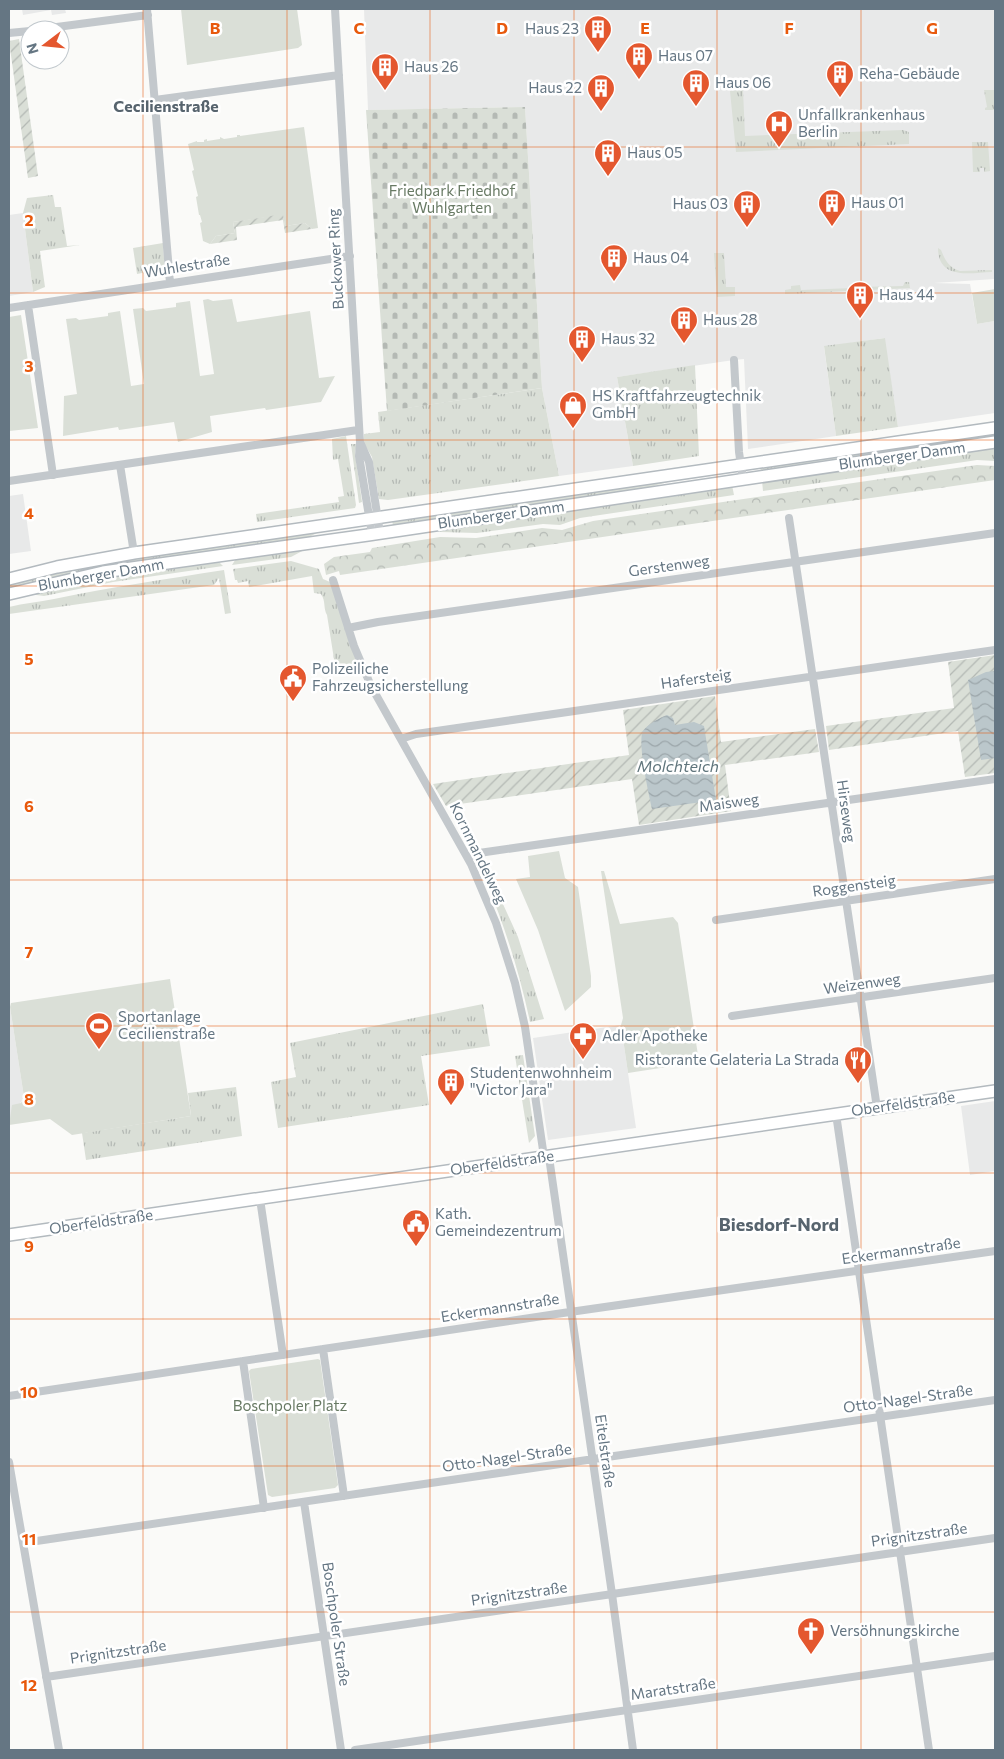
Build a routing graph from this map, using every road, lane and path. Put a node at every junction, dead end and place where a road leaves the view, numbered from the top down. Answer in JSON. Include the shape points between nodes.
{"nodes":[{"id":1,"x":335,"y":9,"type":"edge"},
{"id":2,"x":147,"y":12,"type":"edge"},
{"id":3,"x":70,"y":24,"type":"edge"},
{"id":4,"x":339,"y":75,"type":"junction"},
{"id":5,"x":155,"y":100,"type":"junction"},
{"id":6,"x":350,"y":256,"type":"junction"},
{"id":7,"x":170,"y":283,"type":"junction"},
{"id":8,"x":28,"y":305,"type":"junction"},
{"id":9,"x":9,"y":308,"type":"edge"},
{"id":10,"x":734,"y":360,"type":"dead end"},
{"id":11,"x":995,"y":428,"type":"edge"},
{"id":12,"x":358,"y":430,"type":"junction"},
{"id":13,"x":995,"y":442,"type":"edge"},
{"id":14,"x":740,"y":464,"type":"junction"},
{"id":15,"x":120,"y":465,"type":"junction"},
{"id":16,"x":53,"y":475,"type":"junction"},
{"id":17,"x":743,"y":479,"type":"junction"},
{"id":18,"x":9,"y":482,"type":"edge"},
{"id":19,"x":374,"y":518,"type":"junction"},
{"id":20,"x":789,"y":518,"type":"dead end"},
{"id":21,"x":995,"y":533,"type":"edge"},
{"id":22,"x":376,"y":534,"type":"junction"},
{"id":23,"x":134,"y":553,"type":"junction"},
{"id":24,"x":796,"y":561,"type":"junction"},
{"id":25,"x":9,"y":579,"type":"edge"},
{"id":26,"x":333,"y":580,"type":"dead end"},
{"id":27,"x":9,"y":594,"type":"edge"},
{"id":28,"x":348,"y":628,"type":"junction"},
{"id":29,"x":995,"y":650,"type":"edge"},
{"id":30,"x":813,"y":676,"type":"junction"},
{"id":31,"x":401,"y":739,"type":"junction"},
{"id":32,"x":995,"y":779,"type":"edge"},
{"id":33,"x":831,"y":802,"type":"junction"},
{"id":34,"x":468,"y":858,"type":"junction"},
{"id":35,"x":995,"y":879,"type":"edge"},
{"id":36,"x":845,"y":901,"type":"junction"},
{"id":37,"x":716,"y":920,"type":"dead end"},
{"id":38,"x":995,"y":978,"type":"edge"},
{"id":39,"x":861,"y":998,"type":"junction"},
{"id":40,"x":732,"y":1016,"type":"dead end"},
{"id":41,"x":995,"y":1091,"type":"edge"},
{"id":42,"x":877,"y":1108,"type":"junction"},
{"id":43,"x":836,"y":1114,"type":"junction"},
{"id":44,"x":546,"y":1157,"type":"junction"},
{"id":45,"x":260,"y":1199,"type":"junction"},
{"id":46,"x":9,"y":1235,"type":"edge"},
{"id":47,"x":995,"y":1251,"type":"edge"},
{"id":48,"x":858,"y":1271,"type":"junction"},
{"id":49,"x":571,"y":1312,"type":"junction"},
{"id":50,"x":323,"y":1349,"type":"junction"},
{"id":51,"x":283,"y":1355,"type":"junction"},
{"id":52,"x":243,"y":1361,"type":"junction"},
{"id":53,"x":9,"y":1396,"type":"edge"},
{"id":54,"x":995,"y":1400,"type":"edge"},
{"id":55,"x":880,"y":1417,"type":"junction"},
{"id":56,"x":592,"y":1460,"type":"junction"},
{"id":57,"x":9,"y":1462,"type":"edge"},
{"id":58,"x":344,"y":1496,"type":"junction"},
{"id":59,"x":304,"y":1502,"type":"junction"},
{"id":60,"x":264,"y":1508,"type":"junction"},
{"id":61,"x":995,"y":1538,"type":"edge"},
{"id":62,"x":23,"y":1543,"type":"junction"},
{"id":63,"x":900,"y":1552,"type":"junction"},
{"id":64,"x":612,"y":1594,"type":"junction"},
{"id":65,"x":324,"y":1636,"type":"junction"},
{"id":66,"x":995,"y":1656,"type":"edge"},
{"id":67,"x":917,"y":1668,"type":"junction"},
{"id":68,"x":46,"y":1676,"type":"junction"},
{"id":69,"x":628,"y":1710,"type":"junction"},
{"id":70,"x":59,"y":1750,"type":"edge"},
{"id":71,"x":341,"y":1750,"type":"edge"},
{"id":72,"x":355,"y":1750,"type":"edge"},
{"id":73,"x":633,"y":1750,"type":"edge"},
{"id":74,"x":929,"y":1750,"type":"edge"}],
"edges":[{"from":1,"to":4,"type":"street","name":"Buckower Ring"},
{"from":2,"to":3,"type":"street"},
{"from":2,"to":5,"type":"street"},
{"from":4,"to":5,"type":"street"},
{"from":4,"to":6,"type":"street","name":"Buckower Ring"},
{"from":5,"to":7,"type":"street"},
{"from":6,"to":7,"type":"street","name":"Wuhlestraße"},
{"from":6,"to":12,"type":"street","name":"Buckower Ring"},
{"from":7,"to":8,"type":"street","name":"Wuhlestraße"},
{"from":8,"to":9,"type":"street","name":"Wuhlestraße"},
{"from":8,"to":16,"type":"street"},
{"from":10,"to":14,"type":"street"},
{"from":11,"to":14,"type":"main road","name":"Blumberger Damm"},
{"from":12,"to":15,"type":"street"},
{"from":12,"to":19,"type":"street","name":"Buckower Ring","via":[[370,462]]},
{"from":13,"to":17,"type":"main road","name":"Blumberger Damm"},
{"from":14,"to":17,"type":"street"},
{"from":14,"to":19,"type":"main road","name":"Blumberger Damm"},
{"from":15,"to":16,"type":"street"},
{"from":15,"to":23,"type":"street","name":"Blumberger Damm"},
{"from":16,"to":18,"type":"street"},
{"from":17,"to":22,"type":"main road","name":"Blumberger Damm"},
{"from":19,"to":22,"type":"street","name":"Buckower Ring"},
{"from":19,"to":23,"type":"main road","name":"Blumberger Damm"},
{"from":20,"to":24,"type":"street","name":"Hirseweg"},
{"from":21,"to":24,"type":"street","name":"Gerstenweg"},
{"from":22,"to":27,"type":"main road","name":"Blumberger Damm","via":[[103,572]]},
{"from":23,"to":25,"type":"main road","name":"Blumberger Damm","via":[[57,566]]},
{"from":24,"to":28,"type":"street","name":"Gerstenweg"},
{"from":24,"to":30,"type":"street","name":"Hirseweg"},
{"from":26,"to":28,"type":"street","name":"Kornmandelweg"},
{"from":28,"to":31,"type":"street","name":"Kornmandelweg","via":[[371,686]]},
{"from":29,"to":30,"type":"street","name":"Hafersteig"},
{"from":30,"to":31,"type":"street","name":"Hafersteig","via":[[416,734]]},
{"from":30,"to":33,"type":"street","name":"Hirseweg"},
{"from":31,"to":34,"type":"street","name":"Kornmandelweg"},
{"from":32,"to":33,"type":"street","name":"Maisweg"},
{"from":33,"to":34,"type":"street","name":"Maisweg"},
{"from":33,"to":36,"type":"street","name":"Hirseweg"},
{"from":34,"to":44,"type":"street","name":"Kornmandelweg","via":[[496,922],[516,989]]},
{"from":35,"to":36,"type":"street","name":"Roggensteig"},
{"from":36,"to":37,"type":"street","name":"Roggensteig"},
{"from":36,"to":39,"type":"street","name":"Hirseweg"},
{"from":38,"to":39,"type":"street","name":"Weizenweg"},
{"from":39,"to":40,"type":"street","name":"Weizenweg"},
{"from":39,"to":42,"type":"street","name":"Hirseweg"},
{"from":41,"to":42,"type":"main road","name":"Oberfeldstraße"},
{"from":42,"to":43,"type":"main road","name":"Oberfeldstraße"},
{"from":43,"to":44,"type":"main road","name":"Oberfeldstraße"},
{"from":43,"to":48,"type":"street"},
{"from":44,"to":45,"type":"main road","name":"Oberfeldstraße"},
{"from":44,"to":49,"type":"street","name":"Eitelstraße"},
{"from":45,"to":46,"type":"main road","name":"Oberfeldstraße"},
{"from":45,"to":51,"type":"street"},
{"from":47,"to":48,"type":"street","name":"Eckermannstraße"},
{"from":48,"to":49,"type":"street","name":"Eckermannstraße"},
{"from":48,"to":55,"type":"street"},
{"from":49,"to":50,"type":"street","name":"Eckermannstraße"},
{"from":49,"to":56,"type":"street","name":"Eitelstraße"},
{"from":50,"to":51,"type":"street","name":"Eckermannstraße"},
{"from":50,"to":58,"type":"street"},
{"from":51,"to":52,"type":"street","name":"Eckermannstraße"},
{"from":52,"to":53,"type":"street","name":"Eckermannstraße"},
{"from":52,"to":60,"type":"street"},
{"from":54,"to":55,"type":"street","name":"Otto-Nagel-Straße"},
{"from":55,"to":56,"type":"street","name":"Otto-Nagel-Straße"},
{"from":55,"to":63,"type":"street"},
{"from":56,"to":58,"type":"street","name":"Otto-Nagel-Straße"},
{"from":56,"to":64,"type":"street","name":"Eitelstraße"},
{"from":57,"to":62,"type":"street"},
{"from":58,"to":59,"type":"street","name":"Otto-Nagel-Straße"},
{"from":59,"to":60,"type":"street","name":"Otto-Nagel-Straße"},
{"from":59,"to":65,"type":"street","name":"Boschpoler Straße"},
{"from":60,"to":62,"type":"street","name":"Otto-Nagel-Straße"},
{"from":61,"to":63,"type":"street","name":"Prignitzstraße"},
{"from":62,"to":68,"type":"street"},
{"from":63,"to":64,"type":"street","name":"Prignitzstraße"},
{"from":63,"to":67,"type":"street"},
{"from":64,"to":65,"type":"street","name":"Prignitzstraße"},
{"from":64,"to":69,"type":"street","name":"Eitelstraße"},
{"from":65,"to":68,"type":"street","name":"Prignitzstraße"},
{"from":65,"to":71,"type":"street","name":"Boschpoler Straße"},
{"from":66,"to":67,"type":"street","name":"Maratstraße"},
{"from":67,"to":69,"type":"street","name":"Maratstraße"},
{"from":67,"to":74,"type":"street"},
{"from":68,"to":70,"type":"street"},
{"from":69,"to":72,"type":"street","name":"Maratstraße"},
{"from":69,"to":73,"type":"street","name":"Eitelstraße"}]}
